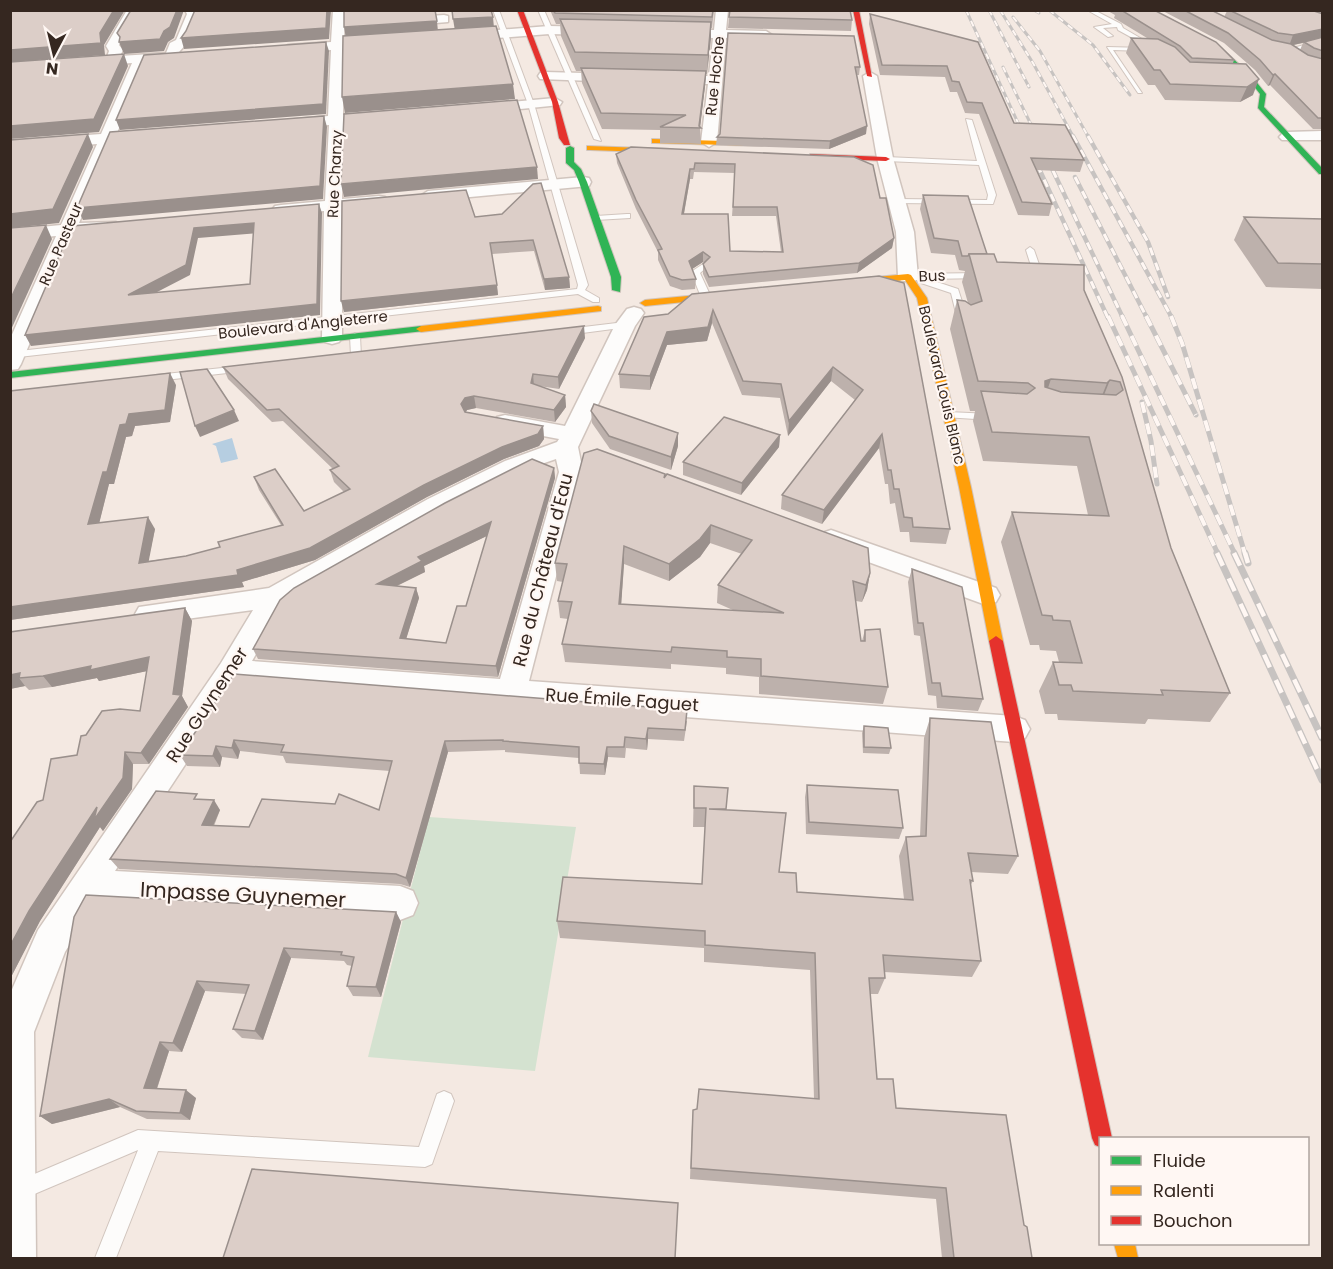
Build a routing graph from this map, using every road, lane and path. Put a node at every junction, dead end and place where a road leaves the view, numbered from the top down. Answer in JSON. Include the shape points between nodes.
{"nodes":[{"id":1,"x":133,"y":10,"type":"edge"},
{"id":2,"x":191,"y":10,"type":"edge"},
{"id":3,"x":339,"y":10,"type":"edge"},
{"id":4,"x":496,"y":10,"type":"edge"},
{"id":5,"x":520,"y":10,"type":"edge"},
{"id":6,"x":722,"y":10,"type":"edge"},
{"id":7,"x":856,"y":10,"type":"edge"},
{"id":8,"x":1089,"y":10,"type":"edge"},
{"id":9,"x":1143,"y":10,"type":"edge"},
{"id":10,"x":545,"y":12,"type":"edge"},
{"id":11,"x":444,"y":15,"type":"edge"},
{"id":12,"x":390,"y":22,"type":"edge"},
{"id":13,"x":1119,"y":26,"type":"junction"},
{"id":14,"x":549,"y":30,"type":"junction"},
{"id":15,"x":611,"y":31,"type":"edge"},
{"id":16,"x":528,"y":32,"type":"junction"},
{"id":17,"x":657,"y":32,"type":"edge"},
{"id":18,"x":505,"y":33,"type":"junction"},
{"id":19,"x":720,"y":34,"type":"junction"},
{"id":20,"x":776,"y":35,"type":"edge"},
{"id":21,"x":1110,"y":36,"type":"dead end"},
{"id":22,"x":398,"y":41,"type":"edge"},
{"id":23,"x":1323,"y":42,"type":"edge"},
{"id":24,"x":338,"y":45,"type":"junction"},
{"id":25,"x":1280,"y":48,"type":"edge"},
{"id":26,"x":275,"y":50,"type":"edge"},
{"id":27,"x":1289,"y":50,"type":"junction"},
{"id":28,"x":193,"y":56,"type":"edge"},
{"id":29,"x":560,"y":56,"type":"junction"},
{"id":30,"x":171,"y":57,"type":"junction"},
{"id":31,"x":538,"y":57,"type":"junction"},
{"id":32,"x":141,"y":59,"type":"junction"},
{"id":33,"x":112,"y":61,"type":"junction"},
{"id":34,"x":1323,"y":67,"type":"edge"},
{"id":35,"x":10,"y":68,"type":"edge"},
{"id":36,"x":545,"y":76,"type":"junction"},
{"id":37,"x":569,"y":76,"type":"junction"},
{"id":38,"x":870,"y":76,"type":"joint"},
{"id":39,"x":715,"y":80,"type":"junction"},
{"id":40,"x":1140,"y":92,"type":"dead end"},
{"id":41,"x":555,"y":102,"type":"junction"},
{"id":42,"x":531,"y":104,"type":"junction"},
{"id":43,"x":469,"y":109,"type":"edge"},
{"id":44,"x":399,"y":115,"type":"edge"},
{"id":45,"x":338,"y":120,"type":"junction"},
{"id":46,"x":968,"y":120,"type":"dead end"},
{"id":47,"x":273,"y":125,"type":"edge"},
{"id":48,"x":159,"y":134,"type":"edge"},
{"id":49,"x":1323,"y":136,"type":"edge"},
{"id":50,"x":1287,"y":137,"type":"junction"},
{"id":51,"x":107,"y":138,"type":"junction"},
{"id":52,"x":567,"y":140,"type":"junction"},
{"id":53,"x":709,"y":142,"type":"junction"},
{"id":54,"x":589,"y":143,"type":"junction"},
{"id":55,"x":805,"y":145,"type":"edge"},
{"id":56,"x":10,"y":146,"type":"edge"},
{"id":57,"x":885,"y":153,"type":"junction"},
{"id":58,"x":794,"y":155,"type":"edge"},
{"id":59,"x":982,"y":163,"type":"junction"},
{"id":60,"x":1323,"y":172,"type":"edge"},
{"id":61,"x":580,"y":175,"type":"junction"},
{"id":62,"x":554,"y":185,"type":"junction"},
{"id":63,"x":415,"y":197,"type":"edge"},
{"id":64,"x":391,"y":200,"type":"edge"},
{"id":65,"x":898,"y":201,"type":"junction"},
{"id":66,"x":333,"y":205,"type":"junction"},
{"id":67,"x":261,"y":212,"type":"edge"},
{"id":68,"x":627,"y":216,"type":"dead end"},
{"id":69,"x":596,"y":218,"type":"junction"},
{"id":70,"x":132,"y":224,"type":"edge"},
{"id":71,"x":68,"y":230,"type":"junction"},
{"id":72,"x":10,"y":235,"type":"edge"},
{"id":73,"x":1030,"y":250,"type":"dead end"},
{"id":74,"x":702,"y":267,"type":"edge"},
{"id":75,"x":908,"y":277,"type":"junction"},
{"id":76,"x":992,"y":277,"type":"edge"},
{"id":77,"x":1027,"y":278,"type":"edge"},
{"id":78,"x":835,"y":284,"type":"edge"},
{"id":79,"x":580,"y":291,"type":"junction"},
{"id":80,"x":628,"y":291,"type":"junction"},
{"id":81,"x":743,"y":293,"type":"edge"},
{"id":82,"x":706,"y":297,"type":"junction"},
{"id":83,"x":617,"y":316,"type":"junction"},
{"id":84,"x":332,"y":329,"type":"junction"},
{"id":85,"x":965,"y":329,"type":"edge"},
{"id":86,"x":555,"y":333,"type":"edge"},
{"id":87,"x":355,"y":336,"type":"junction"},
{"id":88,"x":368,"y":354,"type":"edge"},
{"id":89,"x":356,"y":356,"type":"junction"},
{"id":90,"x":344,"y":357,"type":"edge"},
{"id":91,"x":12,"y":362,"type":"edge"},
{"id":92,"x":249,"y":368,"type":"edge"},
{"id":93,"x":142,"y":380,"type":"edge"},
{"id":94,"x":947,"y":412,"type":"junction"},
{"id":95,"x":1006,"y":415,"type":"edge"},
{"id":96,"x":487,"y":419,"type":"edge"},
{"id":97,"x":576,"y":445,"type":"junction"},
{"id":98,"x":805,"y":529,"type":"edge"},
{"id":99,"x":986,"y":594,"type":"junction"},
{"id":100,"x":275,"y":597,"type":"junction"},
{"id":101,"x":125,"y":618,"type":"edge"},
{"id":102,"x":231,"y":671,"type":"junction"},
{"id":103,"x":511,"y":692,"type":"junction"},
{"id":104,"x":1014,"y":729,"type":"junction"},
{"id":105,"x":86,"y":886,"type":"junction"},
{"id":106,"x":400,"y":903,"type":"dead end"},
{"id":107,"x":12,"y":1034,"type":"edge"},
{"id":108,"x":444,"y":1101,"type":"dead end"},
{"id":109,"x":1102,"y":1137,"type":"edge"},
{"id":110,"x":152,"y":1141,"type":"junction"},
{"id":111,"x":14,"y":1193,"type":"junction"},
{"id":112,"x":13,"y":1258,"type":"edge"},
{"id":113,"x":106,"y":1258,"type":"edge"}],
"edges":[{"from":1,"to":33,"type":"street","via":[[112,46],[116,50]]},
{"from":2,"to":30,"type":"street","via":[[193,14],[182,42],[175,46]]},
{"from":3,"to":24,"type":"street","name":"Rue Chanzy","via":[[342,26]]},
{"from":4,"to":18,"type":"lane"},
{"from":5,"to":16,"type":"street"},
{"from":6,"to":19,"type":"street","name":"Rue Hoche"},
{"from":7,"to":38,"type":"street","name":"Boulevard Louis Blanc","via":[[857,37]]},
{"from":8,"to":13,"type":"lane"},
{"from":9,"to":50,"type":"street","via":[[1218,48],[1263,93],[1260,107]]},
{"from":10,"to":14,"type":"lane"},
{"from":11,"to":12,"type":"street"},
{"from":11,"to":18,"type":"street","via":[[448,38]]},
{"from":13,"to":21,"type":"lane","via":[[1094,25]]},
{"from":13,"to":40,"type":"lane","via":[[1158,49],[1109,48]]},
{"from":14,"to":15,"type":"street"},
{"from":14,"to":16,"type":"street"},
{"from":14,"to":29,"type":"lane"},
{"from":16,"to":18,"type":"street"},
{"from":16,"to":31,"type":"street"},
{"from":17,"to":19,"type":"street"},
{"from":18,"to":42,"type":"lane"},
{"from":19,"to":20,"type":"street"},
{"from":19,"to":39,"type":"street","name":"Rue Hoche"},
{"from":22,"to":24,"type":"street"},
{"from":23,"to":27,"type":"lane"},
{"from":24,"to":26,"type":"street"},
{"from":24,"to":45,"type":"street","name":"Rue Chanzy"},
{"from":25,"to":27,"type":"lane"},
{"from":27,"to":34,"type":"lane","via":[[1306,62]]},
{"from":28,"to":30,"type":"street"},
{"from":29,"to":31,"type":"lane"},
{"from":29,"to":37,"type":"lane"},
{"from":30,"to":32,"type":"street"},
{"from":31,"to":36,"type":"street"},
{"from":32,"to":33,"type":"street"},
{"from":32,"to":51,"type":"street","name":"Rue Pasteur"},
{"from":33,"to":35,"type":"street"},
{"from":36,"to":37,"type":"street"},
{"from":36,"to":41,"type":"street"},
{"from":37,"to":39,"type":"street"},
{"from":37,"to":54,"type":"lane"},
{"from":38,"to":57,"type":"street","name":"Boulevard Louis Blanc"},
{"from":39,"to":53,"type":"street","name":"Rue Hoche"},
{"from":41,"to":42,"type":"street"},
{"from":41,"to":52,"type":"street"},
{"from":42,"to":43,"type":"street"},
{"from":42,"to":62,"type":"lane"},
{"from":44,"to":45,"type":"street"},
{"from":45,"to":47,"type":"street"},
{"from":45,"to":66,"type":"street","name":"Rue Chanzy"},
{"from":46,"to":59,"type":"lane"},
{"from":48,"to":51,"type":"street"},
{"from":49,"to":50,"type":"street"},
{"from":50,"to":60,"type":"street"},
{"from":51,"to":56,"type":"street"},
{"from":51,"to":71,"type":"street","name":"Rue Pasteur"},
{"from":52,"to":54,"type":"street"},
{"from":52,"to":54,"type":"street"},
{"from":52,"to":61,"type":"street","via":[[570,163]]},
{"from":53,"to":54,"type":"street"},
{"from":53,"to":54,"type":"street","via":[[770,149]]},
{"from":54,"to":61,"type":"street"},
{"from":55,"to":57,"type":"street"},
{"from":57,"to":58,"type":"street"},
{"from":57,"to":59,"type":"lane"},
{"from":57,"to":65,"type":"street","name":"Boulevard Louis Blanc"},
{"from":59,"to":65,"type":"lane","via":[[992,195],[990,202]]},
{"from":61,"to":62,"type":"street"},
{"from":61,"to":69,"type":"street"},
{"from":62,"to":63,"type":"street"},
{"from":62,"to":79,"type":"lane","via":[[583,285]]},
{"from":64,"to":66,"type":"street"},
{"from":65,"to":75,"type":"street","name":"Boulevard Louis Blanc","via":[[910,258]]},
{"from":66,"to":67,"type":"street"},
{"from":66,"to":84,"type":"street","name":"Rue Chanzy"},
{"from":68,"to":69,"type":"lane"},
{"from":69,"to":80,"type":"street","via":[[616,277]]},
{"from":70,"to":71,"type":"street"},
{"from":71,"to":72,"type":"street"},
{"from":71,"to":91,"type":"street","name":"Rue Pasteur"},
{"from":73,"to":77,"type":"lane","via":[[1038,273]]},
{"from":74,"to":82,"type":"lane","via":[[695,272]]},
{"from":75,"to":76,"type":"lane","name":"Bus"},
{"from":75,"to":78,"type":"street"},
{"from":75,"to":85,"type":"lane","via":[[955,291]]},
{"from":75,"to":94,"type":"street","name":"Boulevard Louis Blanc","via":[[922,298]]},
{"from":79,"to":83,"type":"lane"},
{"from":79,"to":84,"type":"lane"},
{"from":80,"to":83,"type":"street","via":[[644,297]]},
{"from":80,"to":83,"type":"street","via":[[604,293]]},
{"from":81,"to":82,"type":"street","name":"Boulevard d'Angleterre"},
{"from":82,"to":83,"type":"street","name":"Boulevard d'Angleterre"},
{"from":83,"to":86,"type":"lane"},
{"from":83,"to":87,"type":"street","name":"Boulevard d'Angleterre"},
{"from":83,"to":97,"type":"street"},
{"from":84,"to":87,"type":"street","name":"Boulevard d'Angleterre"},
{"from":84,"to":91,"type":"street","name":"Boulevard d'Angleterre"},
{"from":84,"to":91,"type":"lane"},
{"from":87,"to":89,"type":"lane"},
{"from":88,"to":89,"type":"lane"},
{"from":89,"to":90,"type":"lane"},
{"from":92,"to":93,"type":"lane"},
{"from":94,"to":95,"type":"lane"},
{"from":94,"to":99,"type":"street","name":"Boulevard Louis Blanc"},
{"from":96,"to":97,"type":"street"},
{"from":97,"to":100,"type":"street","name":"Rue Guynemer","via":[[513,466],[437,504]]},
{"from":97,"to":103,"type":"street","name":"Rue du Château d'Eau"},
{"from":98,"to":99,"type":"street"},
{"from":99,"to":104,"type":"street","name":"Boulevard Louis Blanc"},
{"from":100,"to":101,"type":"street"},
{"from":100,"to":102,"type":"street","name":"Rue Guynemer"},
{"from":102,"to":103,"type":"street","name":"Rue Émile Faguet"},
{"from":102,"to":105,"type":"street","name":"Rue Guynemer"},
{"from":103,"to":104,"type":"street","name":"Rue Émile Faguet"},
{"from":104,"to":109,"type":"street","name":"Boulevard Louis Blanc"},
{"from":105,"to":106,"type":"street","name":"Impasse Guynemer"},
{"from":105,"to":107,"type":"street","name":"Rue Guynemer","via":[[51,942]]},
{"from":107,"to":111,"type":"street","name":"Rue Guynemer"},
{"from":108,"to":110,"type":"lane","via":[[425,1158]]},
{"from":110,"to":111,"type":"lane","via":[[138,1140]]},
{"from":110,"to":113,"type":"lane"},
{"from":111,"to":112,"type":"street","name":"Rue Guynemer"}]}
